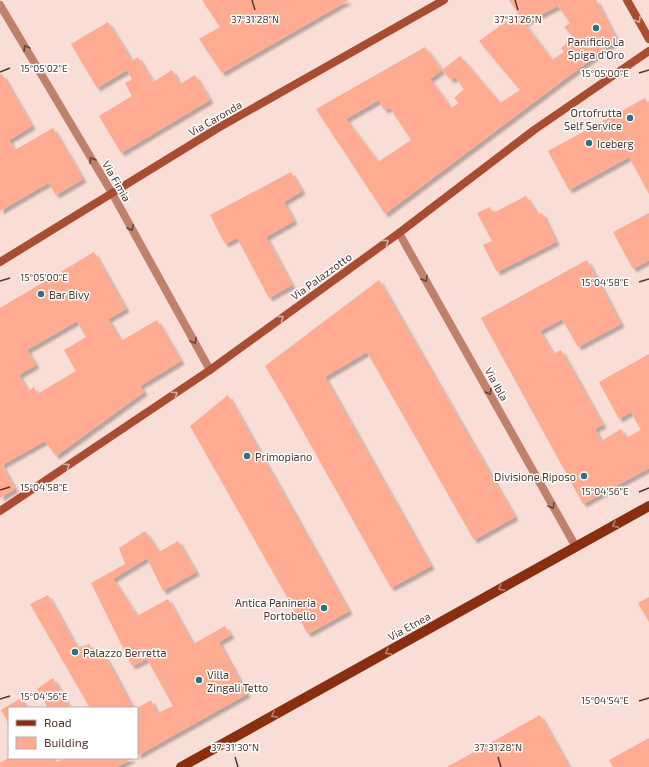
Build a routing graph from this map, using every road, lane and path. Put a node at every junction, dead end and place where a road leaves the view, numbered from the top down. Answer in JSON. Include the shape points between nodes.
{"nodes":[{"id":1,"x":444,"y":0,"type":"edge"},
{"id":2,"x":627,"y":0,"type":"edge"},
{"id":3,"x":0,"y":5,"type":"edge"},
{"id":4,"x":649,"y":40,"type":"edge"},
{"id":5,"x":649,"y":51,"type":"edge"},
{"id":6,"x":112,"y":193,"type":"junction"},
{"id":7,"x":399,"y":233,"type":"junction"},
{"id":8,"x":0,"y":262,"type":"edge"},
{"id":9,"x":210,"y":370,"type":"junction"},
{"id":10,"x":649,"y":506,"type":"edge"},
{"id":11,"x":0,"y":511,"type":"edge"},
{"id":12,"x":576,"y":547,"type":"junction"},
{"id":13,"x":181,"y":767,"type":"edge"}],
"edges":[{"from":1,"to":6,"type":"main road","name":"Via Caronda","via":[[218,128]]},
{"from":2,"to":4,"type":"main road","one_way":true},
{"from":6,"to":3,"type":"street","name":"Via Fimia","one_way":true},
{"from":5,"to":7,"type":"main road","name":"Via Palazzotto","via":[[534,130]]},
{"from":6,"to":8,"type":"main road","name":"Via Caronda"},
{"from":6,"to":9,"type":"street","name":"Via Fimia","one_way":true},
{"from":9,"to":7,"type":"main road","name":"Via Palazzotto","one_way":true},
{"from":7,"to":12,"type":"street","name":"Via Ibla","one_way":true},
{"from":11,"to":9,"type":"main road","name":"Via Palazzotto","one_way":true},
{"from":10,"to":12,"type":"main road","name":"Via Etnea","one_way":true},
{"from":12,"to":13,"type":"main road","name":"Via Etnea","one_way":true}]}
